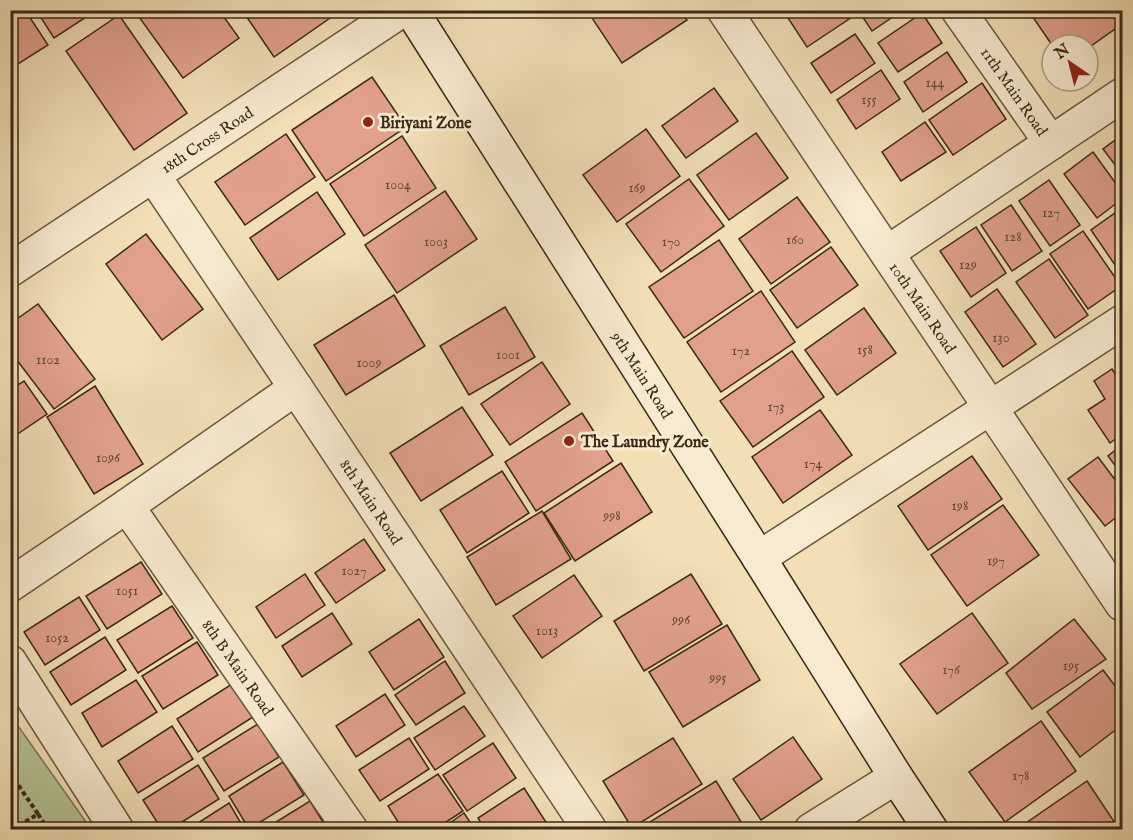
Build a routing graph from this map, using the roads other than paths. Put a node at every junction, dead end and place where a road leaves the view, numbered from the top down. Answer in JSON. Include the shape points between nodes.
{"nodes":[{"id":1,"x":402,"y":10,"type":"edge"},
{"id":2,"x":411,"y":10,"type":"edge"},
{"id":3,"x":724,"y":10,"type":"edge"},
{"id":4,"x":958,"y":10,"type":"edge"},
{"id":5,"x":1122,"y":96,"type":"edge"},
{"id":6,"x":1051,"y":143,"type":"junction"},
{"id":7,"x":153,"y":175,"type":"junction"},
{"id":8,"x":887,"y":253,"type":"junction"},
{"id":9,"x":10,"y":270,"type":"edge"},
{"id":10,"x":1122,"y":322,"type":"edge"},
{"id":11,"x":296,"y":388,"type":"junction"},
{"id":12,"x":991,"y":408,"type":"junction"},
{"id":13,"x":126,"y":506,"type":"junction"},
{"id":14,"x":759,"y":558,"type":"junction"},
{"id":15,"x":1112,"y":566,"type":"edge"},
{"id":16,"x":10,"y":585,"type":"edge"},
{"id":17,"x":1122,"y":604,"type":"edge"},
{"id":18,"x":10,"y":662,"type":"edge"},
{"id":19,"x":896,"y":777,"type":"junction"},
{"id":20,"x":117,"y":830,"type":"edge"},
{"id":21,"x":351,"y":830,"type":"edge"},
{"id":22,"x":590,"y":830,"type":"edge"},
{"id":23,"x":811,"y":830,"type":"edge"},
{"id":24,"x":931,"y":830,"type":"edge"}],
"edges":[{"from":1,"to":7,"type":"street","name":"18th Cross Road"},
{"from":2,"to":14,"type":"street","name":"9th Main Road"},
{"from":3,"to":8,"type":"street","name":"10th Main Road"},
{"from":4,"to":6,"type":"street","name":"11th Main Road"},
{"from":5,"to":6,"type":"street"},
{"from":6,"to":8,"type":"street"},
{"from":7,"to":9,"type":"street","name":"18th Cross Road"},
{"from":7,"to":11,"type":"street","name":"8th Main Road"},
{"from":8,"to":12,"type":"street","name":"10th Main Road"},
{"from":10,"to":12,"type":"street"},
{"from":11,"to":13,"type":"street"},
{"from":11,"to":22,"type":"street","name":"8th Main Road"},
{"from":12,"to":14,"type":"street"},
{"from":12,"to":15,"type":"street","name":"10th Main Road"},
{"from":13,"to":16,"type":"street"},
{"from":13,"to":21,"type":"street","name":"8th B Main Road"},
{"from":14,"to":19,"type":"street","name":"9th Main Road"},
{"from":15,"to":17,"type":"street","name":"10th Main Road"},
{"from":18,"to":20,"type":"street"},
{"from":19,"to":23,"type":"street"},
{"from":19,"to":24,"type":"street","name":"9th Main Road"}]}
